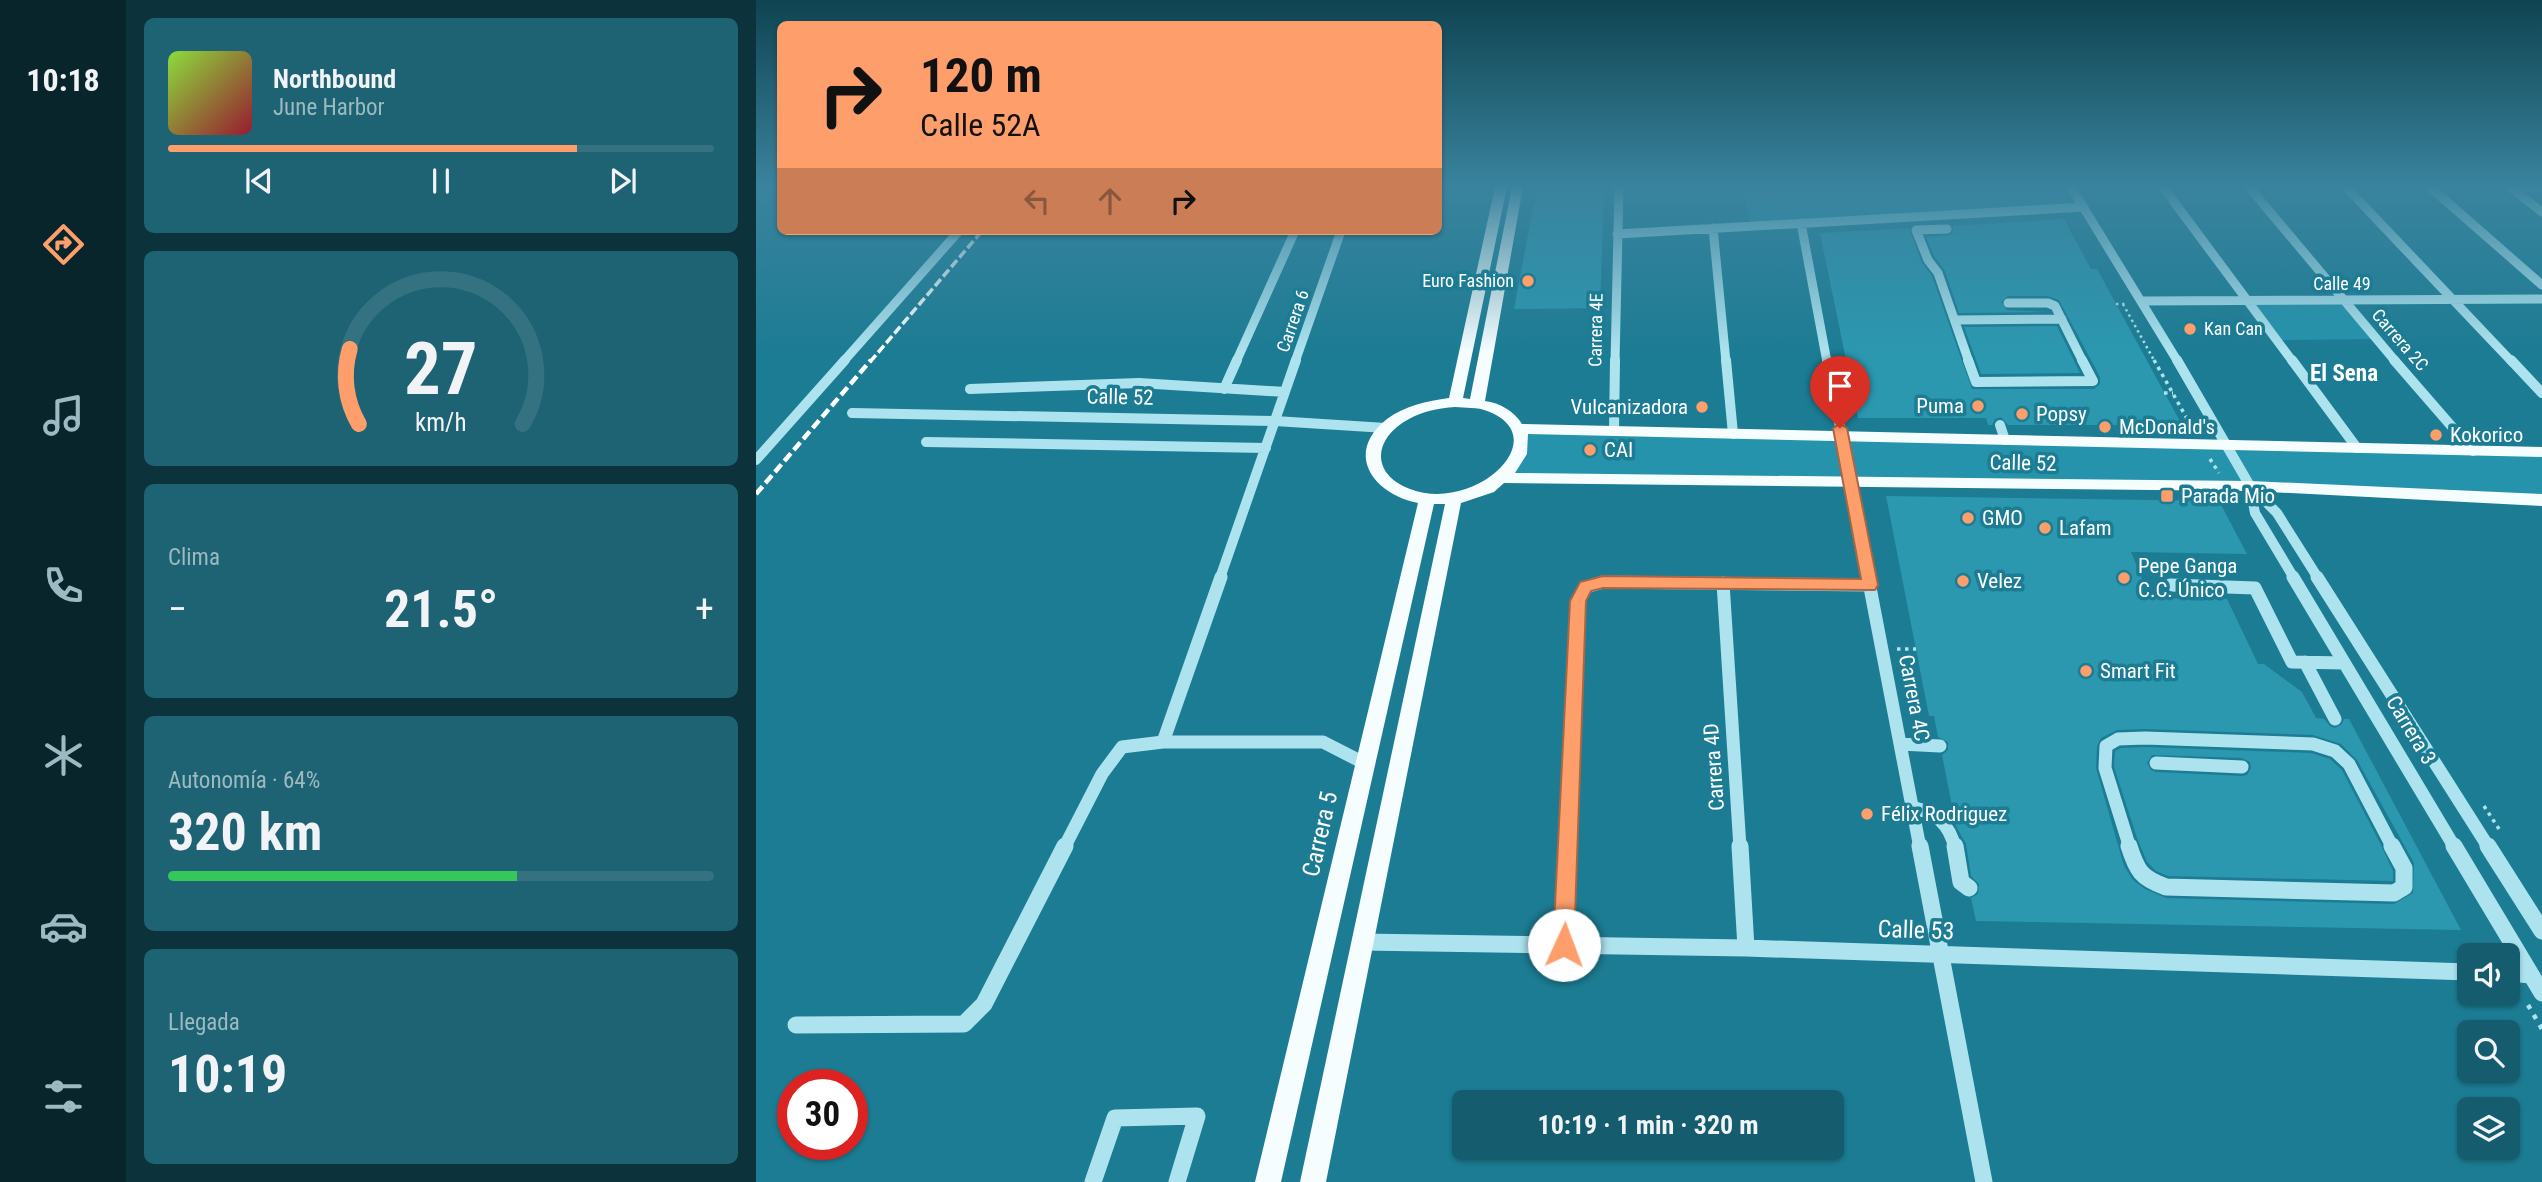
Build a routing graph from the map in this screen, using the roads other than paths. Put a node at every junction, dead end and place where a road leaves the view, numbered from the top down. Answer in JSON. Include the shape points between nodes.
{"nodes":[{"id":1,"x":949,"y":242,"type":"edge"},
{"id":2,"x":1290,"y":242,"type":"edge"},
{"id":3,"x":1337,"y":242,"type":"edge"},
{"id":4,"x":1489,"y":242,"type":"edge"},
{"id":5,"x":1508,"y":242,"type":"edge"},
{"id":6,"x":1617,"y":242,"type":"edge"},
{"id":7,"x":1714,"y":242,"type":"edge"},
{"id":8,"x":1805,"y":242,"type":"edge"},
{"id":9,"x":1921,"y":242,"type":"edge"},
{"id":10,"x":2106,"y":242,"type":"edge"},
{"id":11,"x":2204,"y":242,"type":"edge"},
{"id":12,"x":2294,"y":242,"type":"edge"},
{"id":13,"x":2397,"y":242,"type":"edge"},
{"id":14,"x":2493,"y":242,"type":"edge"},
{"id":15,"x":2542,"y":285,"type":"edge"},
{"id":16,"x":2542,"y":299,"type":"edge"},
{"id":17,"x":2248,"y":300,"type":"junction"},
{"id":18,"x":2342,"y":300,"type":"junction"},
{"id":19,"x":2451,"y":300,"type":"junction"},
{"id":20,"x":2143,"y":301,"type":"junction"},
{"id":21,"x":2008,"y":303,"type":"dead end"},
{"id":22,"x":2062,"y":319,"type":"junction"},
{"id":23,"x":1955,"y":320,"type":"junction"},
{"id":24,"x":970,"y":389,"type":"dead end"},
{"id":25,"x":1224,"y":389,"type":"junction"},
{"id":26,"x":1285,"y":392,"type":"junction"},
{"id":27,"x":2542,"y":393,"type":"edge"},
{"id":28,"x":1455,"y":402,"type":"junction"},
{"id":29,"x":1477,"y":403,"type":"junction"},
{"id":30,"x":852,"y":413,"type":"dead end"},
{"id":31,"x":1275,"y":421,"type":"junction"},
{"id":32,"x":1386,"y":428,"type":"junction"},
{"id":33,"x":1518,"y":429,"type":"junction"},
{"id":34,"x":1614,"y":431,"type":"junction"},
{"id":35,"x":1733,"y":434,"type":"junction"},
{"id":36,"x":1841,"y":436,"type":"junction"},
{"id":37,"x":926,"y":442,"type":"dead end"},
{"id":38,"x":2228,"y":445,"type":"junction"},
{"id":39,"x":1266,"y":448,"type":"junction"},
{"id":40,"x":2357,"y":448,"type":"junction"},
{"id":41,"x":2473,"y":451,"type":"junction"},
{"id":42,"x":2542,"y":452,"type":"edge"},
{"id":43,"x":756,"y":460,"type":"edge"},
{"id":44,"x":1504,"y":478,"type":"junction"},
{"id":45,"x":1850,"y":483,"type":"junction"},
{"id":46,"x":2250,"y":486,"type":"junction"},
{"id":47,"x":1454,"y":498,"type":"junction"},
{"id":48,"x":1427,"y":499,"type":"junction"},
{"id":49,"x":2539,"y":503,"type":"edge"},
{"id":50,"x":1723,"y":583,"type":"junction"},
{"id":51,"x":1870,"y":585,"type":"junction"},
{"id":52,"x":2171,"y":585,"type":"dead end"},
{"id":53,"x":1586,"y":587,"type":"joint"},
{"id":54,"x":2305,"y":662,"type":"junction"},
{"id":55,"x":2344,"y":663,"type":"junction"},
{"id":56,"x":2335,"y":719,"type":"dead end"},
{"id":57,"x":1163,"y":742,"type":"junction"},
{"id":58,"x":1900,"y":744,"type":"junction"},
{"id":59,"x":1940,"y":746,"type":"dead end"},
{"id":60,"x":2156,"y":763,"type":"dead end"},
{"id":61,"x":1366,"y":764,"type":"junction"},
{"id":62,"x":1397,"y":764,"type":"junction"},
{"id":63,"x":2242,"y":767,"type":"dead end"},
{"id":64,"x":1912,"y":807,"type":"junction"},
{"id":65,"x":2148,"y":881,"type":"joint"},
{"id":66,"x":1969,"y":888,"type":"dead end"},
{"id":67,"x":2542,"y":930,"type":"edge"},
{"id":68,"x":1361,"y":942,"type":"junction"},
{"id":69,"x":1564,"y":945,"type":"junction"},
{"id":70,"x":1746,"y":948,"type":"junction"},
{"id":71,"x":1941,"y":955,"type":"junction"},
{"id":72,"x":2457,"y":972,"type":"edge"},
{"id":73,"x":2520,"y":974,"type":"edge"},
{"id":74,"x":2531,"y":975,"type":"junction"},
{"id":75,"x":2542,"y":993,"type":"edge"},
{"id":76,"x":796,"y":1025,"type":"dead end"},
{"id":77,"x":1093,"y":1182,"type":"edge"},
{"id":78,"x":1177,"y":1182,"type":"edge"},
{"id":79,"x":1268,"y":1182,"type":"edge"},
{"id":80,"x":1313,"y":1182,"type":"edge"},
{"id":81,"x":1984,"y":1182,"type":"edge"}],
"edges":[{"from":1,"to":43,"type":"street"},
{"from":2,"to":25,"type":"street"},
{"from":3,"to":26,"type":"street","name":"Carrera 6"},
{"from":4,"to":28,"type":"main road"},
{"from":5,"to":29,"type":"main road"},
{"from":6,"to":34,"type":"street","name":"Carrera 4E"},
{"from":7,"to":35,"type":"street"},
{"from":8,"to":36,"type":"street","name":"Carrera 4C"},
{"from":9,"to":23,"type":"street"},
{"from":10,"to":20,"type":"street","name":"Carrera 3"},
{"from":11,"to":17,"type":"street"},
{"from":12,"to":18,"type":"street","name":"Carrera 2C"},
{"from":13,"to":19,"type":"street"},
{"from":14,"to":15,"type":"street"},
{"from":16,"to":19,"type":"street","name":"Calle 49"},
{"from":17,"to":18,"type":"street","name":"Calle 49"},
{"from":17,"to":20,"type":"street","name":"Calle 49"},
{"from":17,"to":40,"type":"street"},
{"from":18,"to":19,"type":"street","name":"Calle 49"},
{"from":18,"to":41,"type":"street","name":"Carrera 2C"},
{"from":19,"to":27,"type":"street"},
{"from":20,"to":38,"type":"street","name":"Carrera 3"},
{"from":21,"to":22,"type":"street","via":[[2052,304]]},
{"from":22,"to":23,"type":"street"},
{"from":22,"to":23,"type":"street","via":[[2093,381],[1976,382]]},
{"from":24,"to":25,"type":"street","via":[[1139,383]]},
{"from":25,"to":26,"type":"street"},
{"from":26,"to":31,"type":"street","name":"Carrera 6"},
{"from":28,"to":29,"type":"main road"},
{"from":28,"to":32,"type":"main road","via":[[1417,409]]},
{"from":29,"to":33,"type":"main road","via":[[1502,412]]},
{"from":30,"to":31,"type":"street","name":"Calle 52"},
{"from":31,"to":32,"type":"street","name":"Calle 52"},
{"from":31,"to":39,"type":"street","name":"Carrera 6"},
{"from":32,"to":48,"type":"main road","via":[[1374,447],[1380,477],[1399,492]]},
{"from":33,"to":34,"type":"main road","name":"Calle 52"},
{"from":33,"to":44,"type":"main road","via":[[1521,453]]},
{"from":34,"to":35,"type":"main road","name":"Calle 52"},
{"from":35,"to":36,"type":"main road","name":"Calle 52"},
{"from":36,"to":38,"type":"main road","name":"Calle 52","via":[[2003,432]]},
{"from":36,"to":45,"type":"street","name":"Carrera 4C"},
{"from":37,"to":39,"type":"street"},
{"from":38,"to":40,"type":"main road","name":"Calle 52"},
{"from":38,"to":46,"type":"street","name":"Carrera 3"},
{"from":39,"to":57,"type":"street","name":"Carrera 6"},
{"from":40,"to":41,"type":"main road","name":"Calle 52"},
{"from":41,"to":42,"type":"main road","name":"Calle 52"},
{"from":44,"to":45,"type":"main road","name":"Calle 52"},
{"from":44,"to":47,"type":"main road"},
{"from":45,"to":46,"type":"main road","name":"Calle 52"},
{"from":45,"to":51,"type":"street","name":"Carrera 4C"},
{"from":46,"to":49,"type":"main road","name":"Calle 52"},
{"from":46,"to":55,"type":"street","name":"Carrera 3","via":[[2255,513]]},
{"from":46,"to":67,"type":"street","name":"Carrera 3","via":[[2277,513]]},
{"from":47,"to":48,"type":"main road"},
{"from":47,"to":62,"type":"main road"},
{"from":48,"to":61,"type":"main road","name":"Carrera 5"},
{"from":50,"to":51,"type":"street"},
{"from":50,"to":53,"type":"street","via":[[1603,582]]},
{"from":50,"to":70,"type":"street","name":"Carrera 4D"},
{"from":51,"to":58,"type":"street","name":"Carrera 4C"},
{"from":52,"to":54,"type":"street","via":[[2255,588],[2292,662]]},
{"from":53,"to":69,"type":"street","via":[[1578,601]]},
{"from":54,"to":55,"type":"street"},
{"from":54,"to":56,"type":"street"},
{"from":55,"to":74,"type":"street","name":"Carrera 3"},
{"from":57,"to":61,"type":"street","via":[[1323,742]]},
{"from":57,"to":76,"type":"street","via":[[1122,747],[1112,757],[984,1004],[972,1018],[964,1024]]},
{"from":58,"to":59,"type":"street"},
{"from":58,"to":64,"type":"street","name":"Carrera 4C"},
{"from":60,"to":63,"type":"street"},
{"from":61,"to":62,"type":"main road"},
{"from":61,"to":79,"type":"main road","name":"Carrera 5"},
{"from":62,"to":68,"type":"main road"},
{"from":64,"to":66,"type":"street","via":[[1941,818],[1951,831],[1961,882]]},
{"from":64,"to":71,"type":"street","name":"Carrera 4C"},
{"from":65,"to":65,"type":"street","via":[[2166,887],[2394,893],[2404,887],[2404,868],[2349,764],[2335,751],[2313,744],[2118,739],[2106,746],[2105,768],[2136,868]]},
{"from":68,"to":69,"type":"street","name":"Calle 53"},
{"from":68,"to":80,"type":"main road"},
{"from":69,"to":70,"type":"street","name":"Calle 53"},
{"from":70,"to":71,"type":"street","name":"Calle 53"},
{"from":71,"to":72,"type":"street","name":"Calle 53"},
{"from":71,"to":81,"type":"street","name":"Carrera 4C"},
{"from":73,"to":74,"type":"street"},
{"from":74,"to":75,"type":"street","name":"Carrera 3"},
{"from":77,"to":78,"type":"street","via":[[1115,1118],[1197,1116]]}]}
